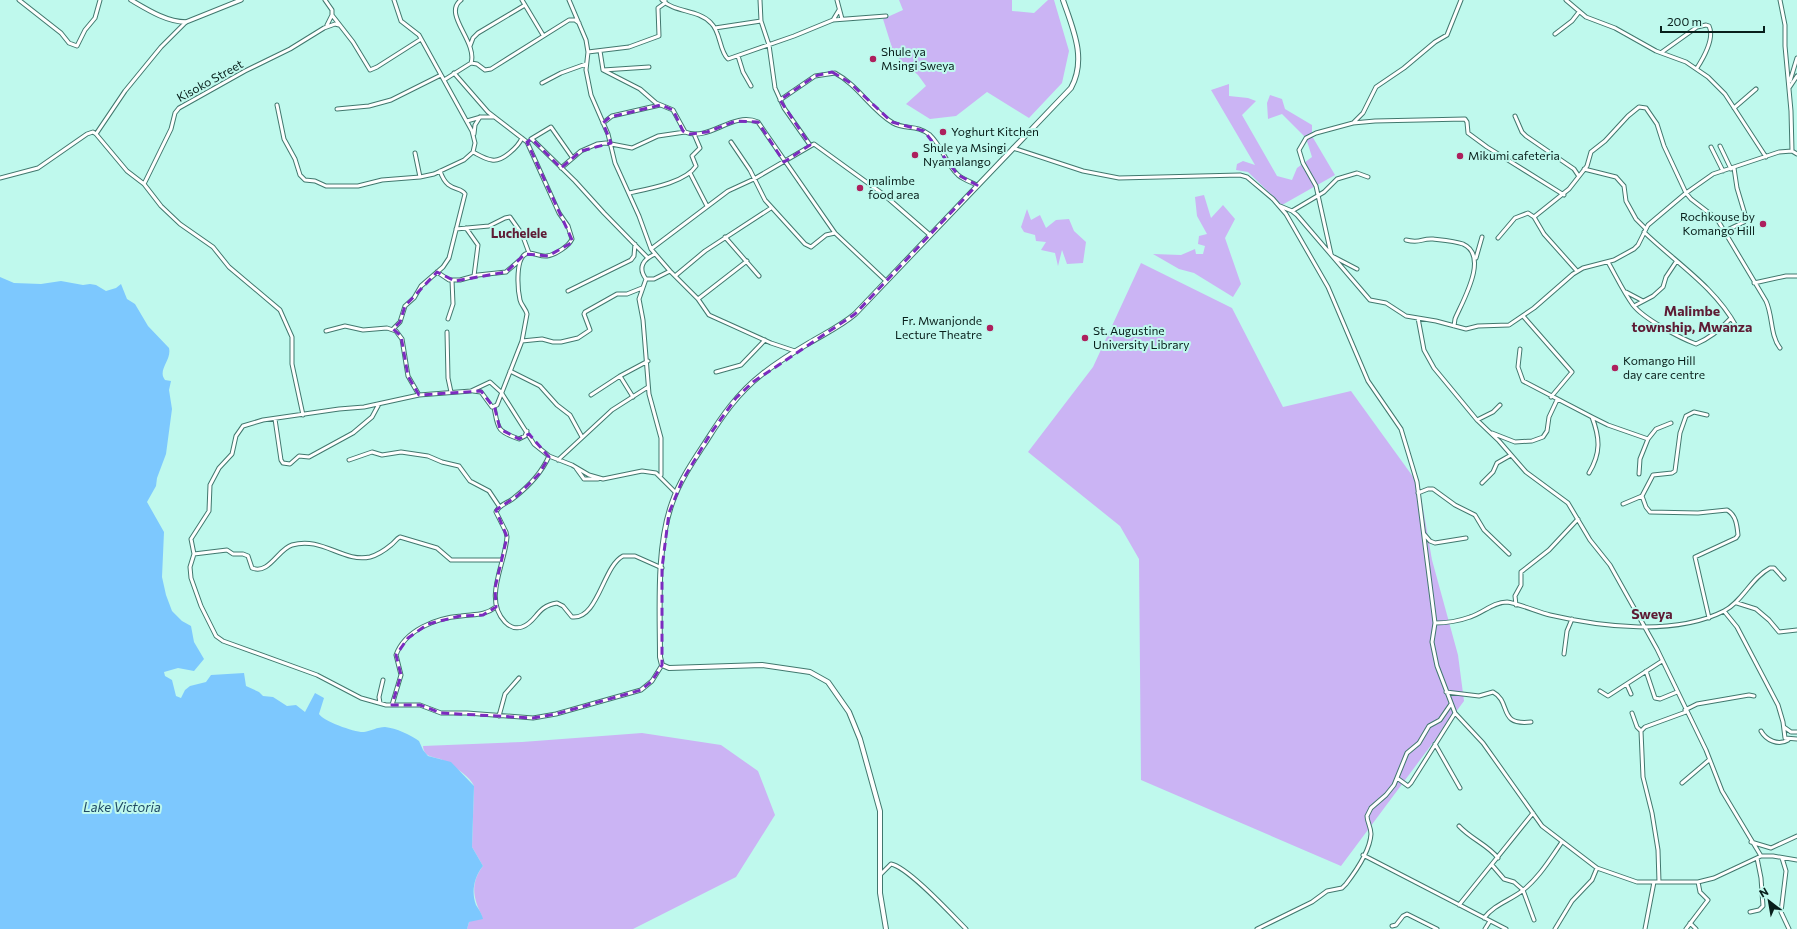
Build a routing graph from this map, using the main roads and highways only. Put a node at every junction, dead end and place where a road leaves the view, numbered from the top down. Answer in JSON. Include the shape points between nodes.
{"nodes":[{"id":1,"x":1063,"y":0,"type":"edge"},
{"id":2,"x":886,"y":929,"type":"edge"}],
"edges":[{"from":1,"to":2,"type":"main road","via":[[1078,51],[1076,76],[1071,88],[849,320],[795,351],[736,398],[711,433],[676,493],[667,522],[662,568],[662,665],[669,668],[762,665],[810,672],[828,682],[849,712],[860,739],[880,811],[880,906]]}]}
